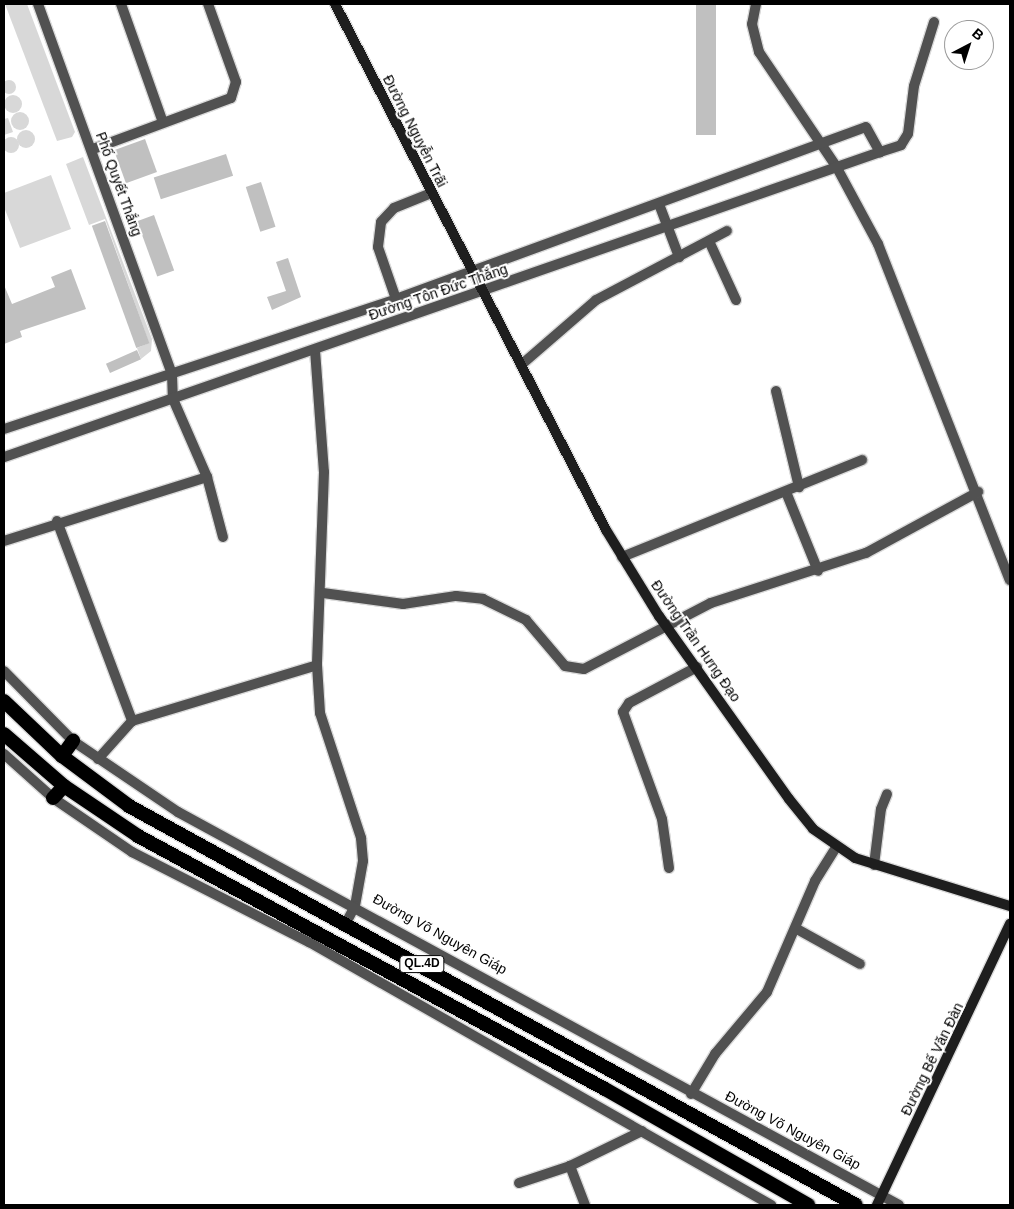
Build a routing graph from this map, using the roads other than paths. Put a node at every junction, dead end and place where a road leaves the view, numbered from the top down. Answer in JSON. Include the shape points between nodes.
{"nodes":[{"id":1,"x":38,"y":4,"type":"edge"},
{"id":2,"x":121,"y":4,"type":"edge"},
{"id":3,"x":208,"y":4,"type":"edge"},
{"id":4,"x":335,"y":4,"type":"edge"},
{"id":5,"x":756,"y":4,"type":"edge"},
{"id":6,"x":934,"y":22,"type":"dead end"},
{"id":7,"x":162,"y":120,"type":"junction"},
{"id":8,"x":820,"y":143,"type":"junction"},
{"id":9,"x":93,"y":148,"type":"junction"},
{"id":10,"x":880,"y":152,"type":"junction"},
{"id":11,"x":836,"y":166,"type":"junction"},
{"id":12,"x":431,"y":194,"type":"junction"},
{"id":13,"x":659,"y":204,"type":"junction"},
{"id":14,"x":667,"y":224,"type":"junction"},
{"id":15,"x":727,"y":232,"type":"dead end"},
{"id":16,"x":709,"y":241,"type":"junction"},
{"id":17,"x":679,"y":257,"type":"junction"},
{"id":18,"x":471,"y":270,"type":"junction"},
{"id":19,"x":483,"y":292,"type":"junction"},
{"id":20,"x":396,"y":299,"type":"junction"},
{"id":21,"x":736,"y":300,"type":"dead end"},
{"id":22,"x":315,"y":350,"type":"junction"},
{"id":23,"x":521,"y":365,"type":"junction"},
{"id":24,"x":172,"y":374,"type":"junction"},
{"id":25,"x":776,"y":391,"type":"dead end"},
{"id":26,"x":172,"y":399,"type":"junction"},
{"id":27,"x":4,"y":429,"type":"edge"},
{"id":28,"x":4,"y":457,"type":"edge"},
{"id":29,"x":862,"y":460,"type":"dead end"},
{"id":30,"x":207,"y":477,"type":"junction"},
{"id":31,"x":799,"y":487,"type":"junction"},
{"id":32,"x":786,"y":492,"type":"junction"},
{"id":33,"x":978,"y":492,"type":"junction"},
{"id":34,"x":57,"y":521,"type":"junction"},
{"id":35,"x":223,"y":537,"type":"dead end"},
{"id":36,"x":4,"y":541,"type":"edge"},
{"id":37,"x":622,"y":557,"type":"junction"},
{"id":38,"x":818,"y":571,"type":"junction"},
{"id":39,"x":1010,"y":580,"type":"edge"},
{"id":40,"x":323,"y":593,"type":"junction"},
{"id":41,"x":666,"y":626,"type":"junction"},
{"id":42,"x":317,"y":665,"type":"junction"},
{"id":43,"x":697,"y":667,"type":"junction"},
{"id":44,"x":4,"y":670,"type":"edge"},
{"id":45,"x":4,"y":701,"type":"edge"},
{"id":46,"x":132,"y":721,"type":"junction"},
{"id":47,"x":4,"y":734,"type":"edge"},
{"id":48,"x":74,"y":741,"type":"junction"},
{"id":49,"x":4,"y":754,"type":"edge"},
{"id":50,"x":62,"y":756,"type":"junction"},
{"id":51,"x":98,"y":759,"type":"junction"},
{"id":52,"x":64,"y":786,"type":"junction"},
{"id":53,"x":887,"y":794,"type":"dead end"},
{"id":54,"x":53,"y":798,"type":"junction"},
{"id":55,"x":836,"y":847,"type":"junction"},
{"id":56,"x":874,"y":865,"type":"junction"},
{"id":57,"x":669,"y":868,"type":"dead end"},
{"id":58,"x":355,"y":906,"type":"junction"},
{"id":59,"x":1010,"y":906,"type":"edge"},
{"id":60,"x":346,"y":923,"type":"junction"},
{"id":61,"x":1010,"y":924,"type":"edge"},
{"id":62,"x":797,"y":929,"type":"junction"},
{"id":63,"x":860,"y":964,"type":"dead end"},
{"id":64,"x":691,"y":1094,"type":"junction"},
{"id":65,"x":642,"y":1131,"type":"junction"},
{"id":66,"x":570,"y":1166,"type":"junction"},
{"id":67,"x":519,"y":1183,"type":"dead end"},
{"id":68,"x":879,"y":1200,"type":"edge"},
{"id":69,"x":585,"y":1205,"type":"edge"},
{"id":70,"x":771,"y":1205,"type":"edge"},
{"id":71,"x":808,"y":1205,"type":"edge"},
{"id":72,"x":856,"y":1205,"type":"edge"},
{"id":73,"x":899,"y":1205,"type":"edge"}],
"edges":[{"from":1,"to":9,"type":"street","name":"Phố Quyết Thắng"},
{"from":2,"to":7,"type":"street"},
{"from":3,"to":7,"type":"street","via":[[236,82],[235,92],[219,104]]},
{"from":4,"to":12,"type":"main road","name":"Đường Nguyễn Trãi"},
{"from":5,"to":8,"type":"street","via":[[752,24],[759,52]]},
{"from":6,"to":10,"type":"street","name":"Đường Tôn Đức Thắng","via":[[914,86],[908,134],[901,145]]},
{"from":7,"to":9,"type":"street"},
{"from":8,"to":10,"type":"street","name":"Đường Tôn Đức Thắng","via":[[866,127]]},
{"from":8,"to":11,"type":"street"},
{"from":8,"to":13,"type":"street","name":"Đường Tôn Đức Thắng"},
{"from":9,"to":24,"type":"street","name":"Phố Quyết Thắng"},
{"from":10,"to":11,"type":"street","name":"Đường Tôn Đức Thắng"},
{"from":11,"to":14,"type":"street","name":"Đường Tôn Đức Thắng"},
{"from":11,"to":33,"type":"street","via":[[886,262]]},
{"from":12,"to":18,"type":"main road","name":"Đường Nguyễn Trãi"},
{"from":12,"to":20,"type":"street","via":[[394,208],[378,230],[381,261]]},
{"from":13,"to":14,"type":"street"},
{"from":13,"to":18,"type":"street","name":"Đường Tôn Đức Thắng"},
{"from":14,"to":17,"type":"street"},
{"from":14,"to":19,"type":"street","name":"Đường Tôn Đức Thắng"},
{"from":15,"to":16,"type":"street"},
{"from":16,"to":17,"type":"street"},
{"from":16,"to":21,"type":"street"},
{"from":17,"to":23,"type":"street","via":[[596,300]]},
{"from":18,"to":19,"type":"main road","name":"Đường Trần Hưng Đạo"},
{"from":18,"to":20,"type":"street","name":"Đường Tôn Đức Thắng"},
{"from":19,"to":22,"type":"street","name":"Đường Tôn Đức Thắng"},
{"from":19,"to":23,"type":"main road","name":"Đường Trần Hưng Đạo"},
{"from":20,"to":24,"type":"street","name":"Đường Tôn Đức Thắng"},
{"from":22,"to":26,"type":"street","name":"Đường Tôn Đức Thắng"},
{"from":22,"to":40,"type":"street","via":[[324,463]]},
{"from":23,"to":37,"type":"main road","name":"Đường Trần Hưng Đạo"},
{"from":24,"to":26,"type":"street","name":"Phố Quyết Thắng"},
{"from":24,"to":27,"type":"street","name":"Đường Tôn Đức Thắng"},
{"from":25,"to":31,"type":"street"},
{"from":26,"to":28,"type":"street","name":"Đường Tôn Đức Thắng"},
{"from":26,"to":30,"type":"street"},
{"from":29,"to":31,"type":"street"},
{"from":30,"to":34,"type":"street"},
{"from":30,"to":35,"type":"street"},
{"from":31,"to":32,"type":"street"},
{"from":32,"to":37,"type":"street"},
{"from":32,"to":38,"type":"street"},
{"from":33,"to":38,"type":"street","via":[[866,553]]},
{"from":33,"to":39,"type":"street"},
{"from":34,"to":36,"type":"street"},
{"from":34,"to":46,"type":"street"},
{"from":37,"to":41,"type":"main road","name":"Đường Trần Hưng Đạo"},
{"from":38,"to":41,"type":"street","via":[[711,603]]},
{"from":40,"to":41,"type":"street","via":[[403,604],[456,596],[483,599],[526,620],[565,666],[574,670],[584,669]]},
{"from":40,"to":42,"type":"street"},
{"from":41,"to":43,"type":"main road","name":"Đường Trần Hưng Đạo"},
{"from":42,"to":46,"type":"street"},
{"from":42,"to":58,"type":"street","via":[[325,737],[361,838],[364,861]]},
{"from":43,"to":55,"type":"main road","name":"Đường Trần Hưng Đạo","via":[[789,799]]},
{"from":43,"to":57,"type":"street","via":[[629,703],[623,712],[662,819]]},
{"from":44,"to":48,"type":"street","name":"Đường Võ Nguyên Giáp"},
{"from":45,"to":50,"type":"highway","number":"QL.4D"},
{"from":46,"to":51,"type":"street"},
{"from":47,"to":52,"type":"highway","number":"QL.4D"},
{"from":48,"to":50,"type":"highway"},
{"from":48,"to":51,"type":"street","name":"Đường Võ Nguyên Giáp"},
{"from":49,"to":54,"type":"street"},
{"from":50,"to":60,"type":"highway","number":"QL.4D","via":[[130,806]]},
{"from":51,"to":58,"type":"street","name":"Đường Võ Nguyên Giáp","via":[[178,812]]},
{"from":52,"to":54,"type":"highway"},
{"from":52,"to":71,"type":"highway","number":"QL.4D","via":[[138,836],[605,1089]]},
{"from":53,"to":56,"type":"street","via":[[880,809]]},
{"from":54,"to":65,"type":"street","via":[[132,852],[309,942],[511,1061]]},
{"from":55,"to":56,"type":"main road","name":"Đường Trần Hưng Đạo"},
{"from":55,"to":62,"type":"street","via":[[815,881]]},
{"from":56,"to":59,"type":"main road","name":"Đường Trần Hưng Đạo"},
{"from":58,"to":60,"type":"street"},
{"from":58,"to":64,"type":"street","name":"Đường Võ Nguyên Giáp"},
{"from":60,"to":72,"type":"highway","number":"QL.4D"},
{"from":61,"to":68,"type":"main road","name":"Đường Bế Văn Đàn"},
{"from":62,"to":63,"type":"street"},
{"from":62,"to":64,"type":"street","via":[[767,992],[715,1054]]},
{"from":64,"to":68,"type":"street","name":"Đường Võ Nguyên Giáp"},
{"from":65,"to":66,"type":"street"},
{"from":65,"to":70,"type":"street"},
{"from":66,"to":67,"type":"street"},
{"from":66,"to":69,"type":"street"},
{"from":68,"to":73,"type":"street","name":"Đường Võ Nguyên Giáp"}]}
